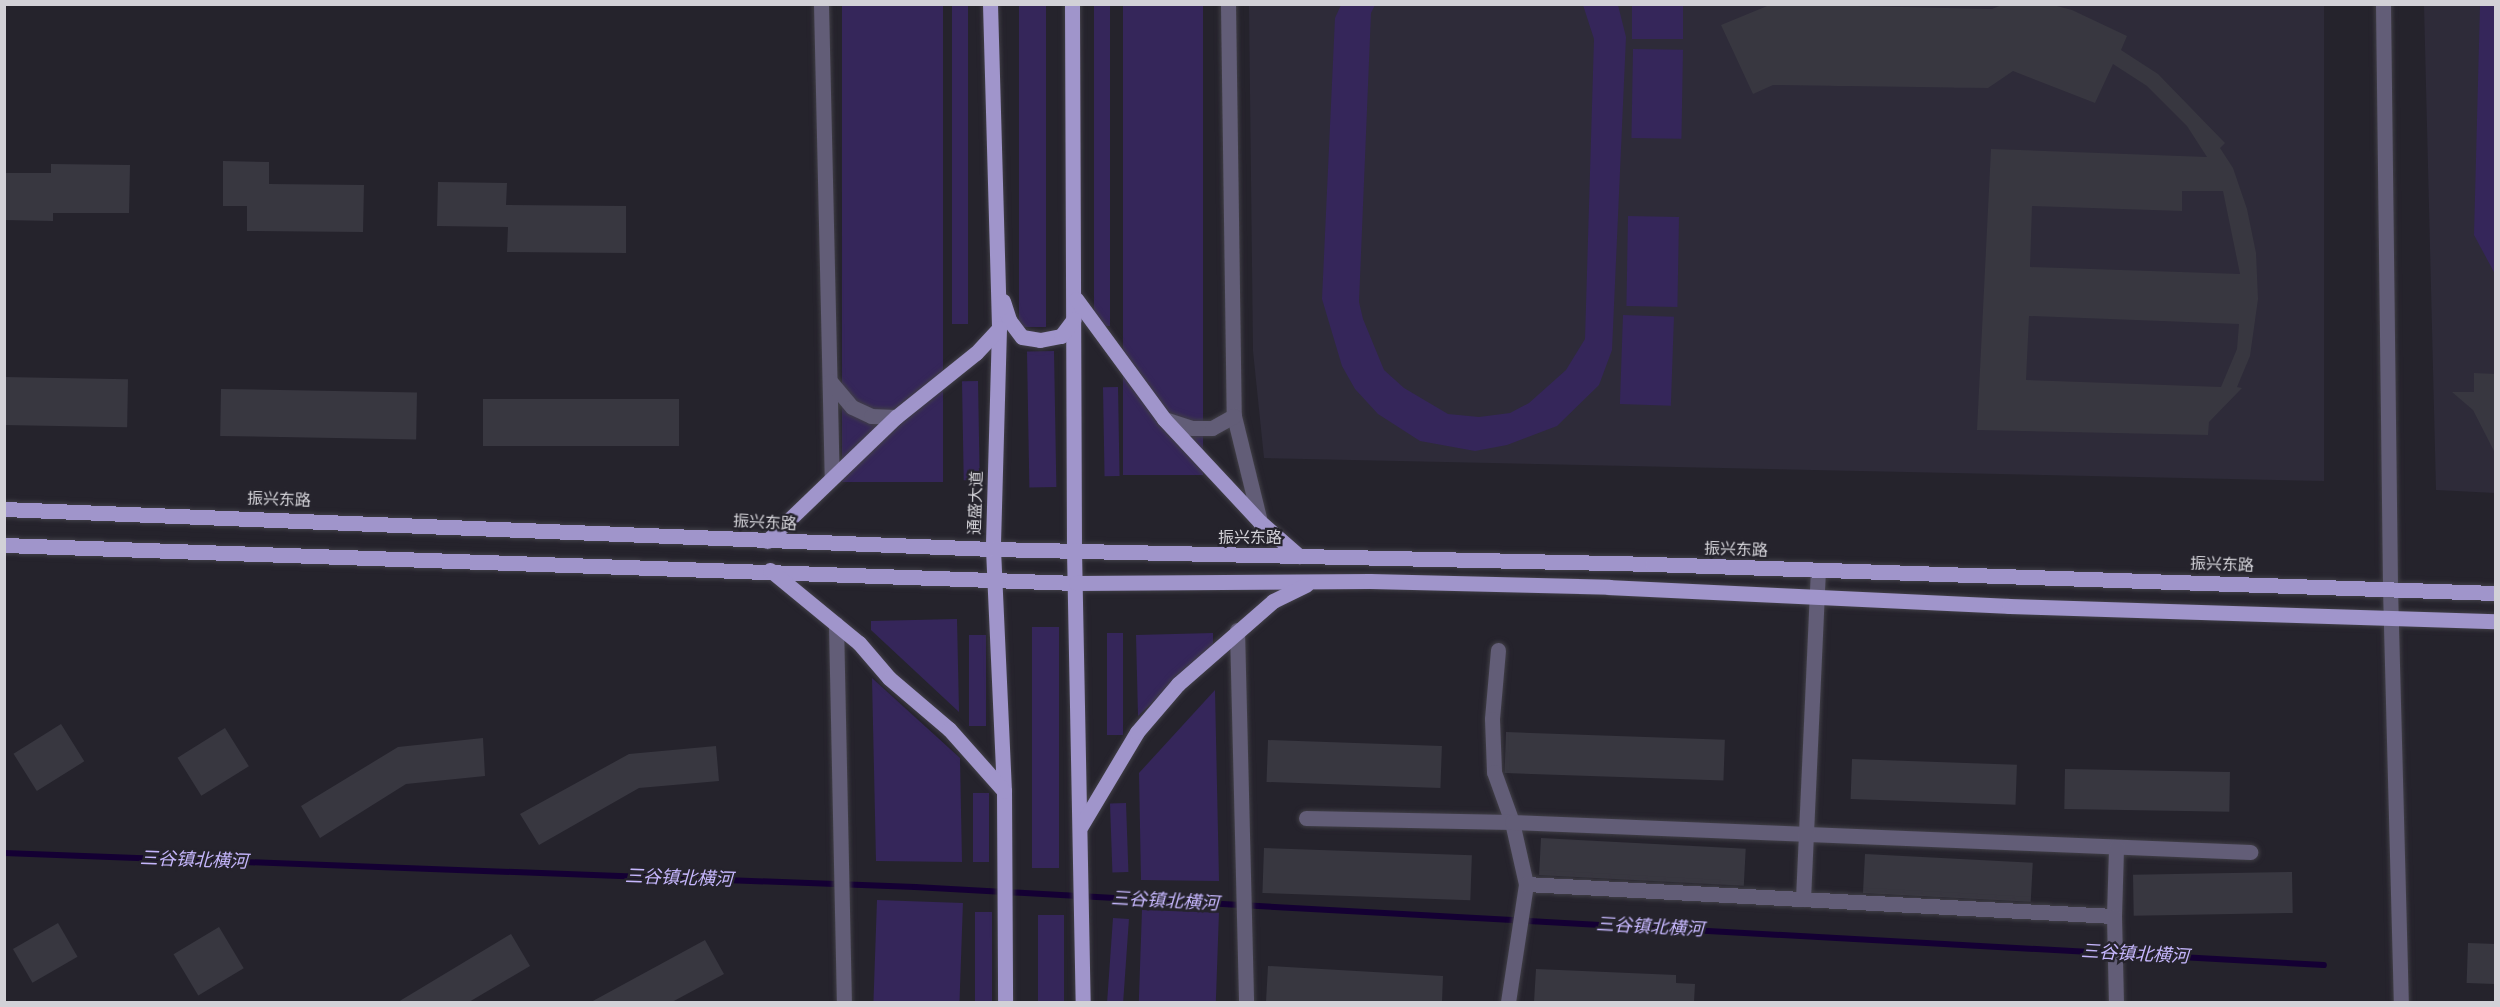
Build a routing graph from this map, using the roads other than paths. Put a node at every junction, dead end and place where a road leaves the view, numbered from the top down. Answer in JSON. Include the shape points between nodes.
{"nodes":[{"id":1,"x":821,"y":4,"type":"edge"},
{"id":2,"x":990,"y":4,"type":"edge"},
{"id":3,"x":1072,"y":4,"type":"edge"},
{"id":4,"x":1228,"y":4,"type":"edge"},
{"id":5,"x":2383,"y":4,"type":"edge"},
{"id":6,"x":998,"y":287,"type":"junction"},
{"id":7,"x":1074,"y":296,"type":"junction"},
{"id":8,"x":1074,"y":319,"type":"junction"},
{"id":9,"x":999,"y":328,"type":"junction"},
{"id":10,"x":830,"y":381,"type":"junction"},
{"id":11,"x":1234,"y":416,"type":"junction"},
{"id":12,"x":896,"y":417,"type":"junction"},
{"id":13,"x":1164,"y":419,"type":"junction"},
{"id":14,"x":832,"y":476,"type":"junction"},
{"id":15,"x":4,"y":509,"type":"edge"},
{"id":16,"x":1260,"y":522,"type":"junction"},
{"id":17,"x":767,"y":541,"type":"junction"},
{"id":18,"x":4,"y":545,"type":"edge"},
{"id":19,"x":993,"y":549,"type":"junction"},
{"id":20,"x":1074,"y":550,"type":"junction"},
{"id":21,"x":1299,"y":556,"type":"junction"},
{"id":22,"x":770,"y":570,"type":"junction"},
{"id":23,"x":1818,"y":572,"type":"junction"},
{"id":24,"x":993,"y":579,"type":"junction"},
{"id":25,"x":1312,"y":582,"type":"junction"},
{"id":26,"x":1076,"y":584,"type":"junction"},
{"id":27,"x":2390,"y":588,"type":"junction"},
{"id":28,"x":2496,"y":593,"type":"edge"},
{"id":29,"x":1816,"y":595,"type":"junction"},
{"id":30,"x":2390,"y":617,"type":"junction"},
{"id":31,"x":2496,"y":621,"type":"edge"},
{"id":32,"x":836,"y":624,"type":"junction"},
{"id":33,"x":1238,"y":630,"type":"junction"},
{"id":34,"x":1498,"y":650,"type":"dead end"},
{"id":35,"x":1004,"y":791,"type":"junction"},
{"id":36,"x":1306,"y":818,"type":"dead end"},
{"id":37,"x":1512,"y":822,"type":"junction"},
{"id":38,"x":1080,"y":828,"type":"junction"},
{"id":39,"x":1806,"y":835,"type":"junction"},
{"id":40,"x":2116,"y":847,"type":"junction"},
{"id":41,"x":2250,"y":852,"type":"dead end"},
{"id":42,"x":1526,"y":884,"type":"junction"},
{"id":43,"x":1803,"y":899,"type":"junction"},
{"id":44,"x":2114,"y":916,"type":"junction"},
{"id":45,"x":844,"y":1002,"type":"edge"},
{"id":46,"x":1005,"y":1002,"type":"edge"},
{"id":47,"x":1083,"y":1002,"type":"edge"},
{"id":48,"x":1246,"y":1002,"type":"edge"},
{"id":49,"x":1508,"y":1002,"type":"edge"},
{"id":50,"x":2116,"y":1002,"type":"edge"},
{"id":51,"x":2401,"y":1002,"type":"edge"}],
"edges":[{"from":1,"to":10,"type":"street"},
{"from":2,"to":6,"type":"main road","name":"通盛大道"},
{"from":3,"to":7,"type":"main road"},
{"from":4,"to":11,"type":"street"},
{"from":5,"to":27,"type":"street"},
{"from":6,"to":8,"type":"main road","via":[[1009,320],[1022,337],[1040,340],[1061,336]]},
{"from":6,"to":9,"type":"main road","name":"通盛大道"},
{"from":7,"to":8,"type":"main road"},
{"from":7,"to":13,"type":"main road","via":[[1089,322]]},
{"from":8,"to":20,"type":"main road"},
{"from":9,"to":12,"type":"main road","via":[[968,360]]},
{"from":9,"to":19,"type":"main road","name":"通盛大道"},
{"from":10,"to":12,"type":"street","via":[[852,406],[871,416]]},
{"from":10,"to":14,"type":"street"},
{"from":11,"to":13,"type":"street","via":[[1212,428],[1192,428]]},
{"from":11,"to":16,"type":"street"},
{"from":12,"to":14,"type":"main road"},
{"from":13,"to":16,"type":"main road"},
{"from":14,"to":17,"type":"main road"},
{"from":15,"to":17,"type":"main road","name":"振兴东路"},
{"from":16,"to":21,"type":"main road"},
{"from":17,"to":19,"type":"main road","name":"振兴东路"},
{"from":18,"to":22,"type":"main road"},
{"from":19,"to":20,"type":"main road","name":"振兴东路"},
{"from":19,"to":24,"type":"main road","name":"通盛大道"},
{"from":20,"to":21,"type":"main road","name":"振兴东路"},
{"from":20,"to":26,"type":"main road"},
{"from":21,"to":23,"type":"main road","name":"振兴东路"},
{"from":22,"to":24,"type":"main road"},
{"from":22,"to":32,"type":"main road"},
{"from":23,"to":27,"type":"main road","name":"振兴东路"},
{"from":23,"to":29,"type":"street"},
{"from":24,"to":26,"type":"main road"},
{"from":24,"to":35,"type":"main road","name":"通盛大道"},
{"from":25,"to":26,"type":"main road"},
{"from":25,"to":29,"type":"main road"},
{"from":25,"to":33,"type":"main road","via":[[1273,601]]},
{"from":26,"to":38,"type":"main road"},
{"from":27,"to":28,"type":"main road","name":"振兴东路"},
{"from":27,"to":30,"type":"street"},
{"from":29,"to":30,"type":"main road","via":[[2009,606]]},
{"from":29,"to":39,"type":"street"},
{"from":30,"to":31,"type":"main road"},
{"from":30,"to":51,"type":"street"},
{"from":32,"to":35,"type":"main road","via":[[859,642],[889,678],[949,729]]},
{"from":32,"to":45,"type":"street"},
{"from":33,"to":38,"type":"main road","via":[[1178,684],[1137,732]]},
{"from":33,"to":48,"type":"street"},
{"from":34,"to":37,"type":"street","via":[[1492,719],[1494,772]]},
{"from":35,"to":46,"type":"main road","name":"通盛大道"},
{"from":36,"to":37,"type":"street"},
{"from":37,"to":39,"type":"street"},
{"from":37,"to":42,"type":"street"},
{"from":38,"to":47,"type":"main road"},
{"from":39,"to":40,"type":"street"},
{"from":39,"to":43,"type":"street"},
{"from":40,"to":41,"type":"street"},
{"from":40,"to":44,"type":"street"},
{"from":42,"to":43,"type":"street"},
{"from":42,"to":49,"type":"street"},
{"from":43,"to":44,"type":"street"},
{"from":44,"to":50,"type":"street"}]}
